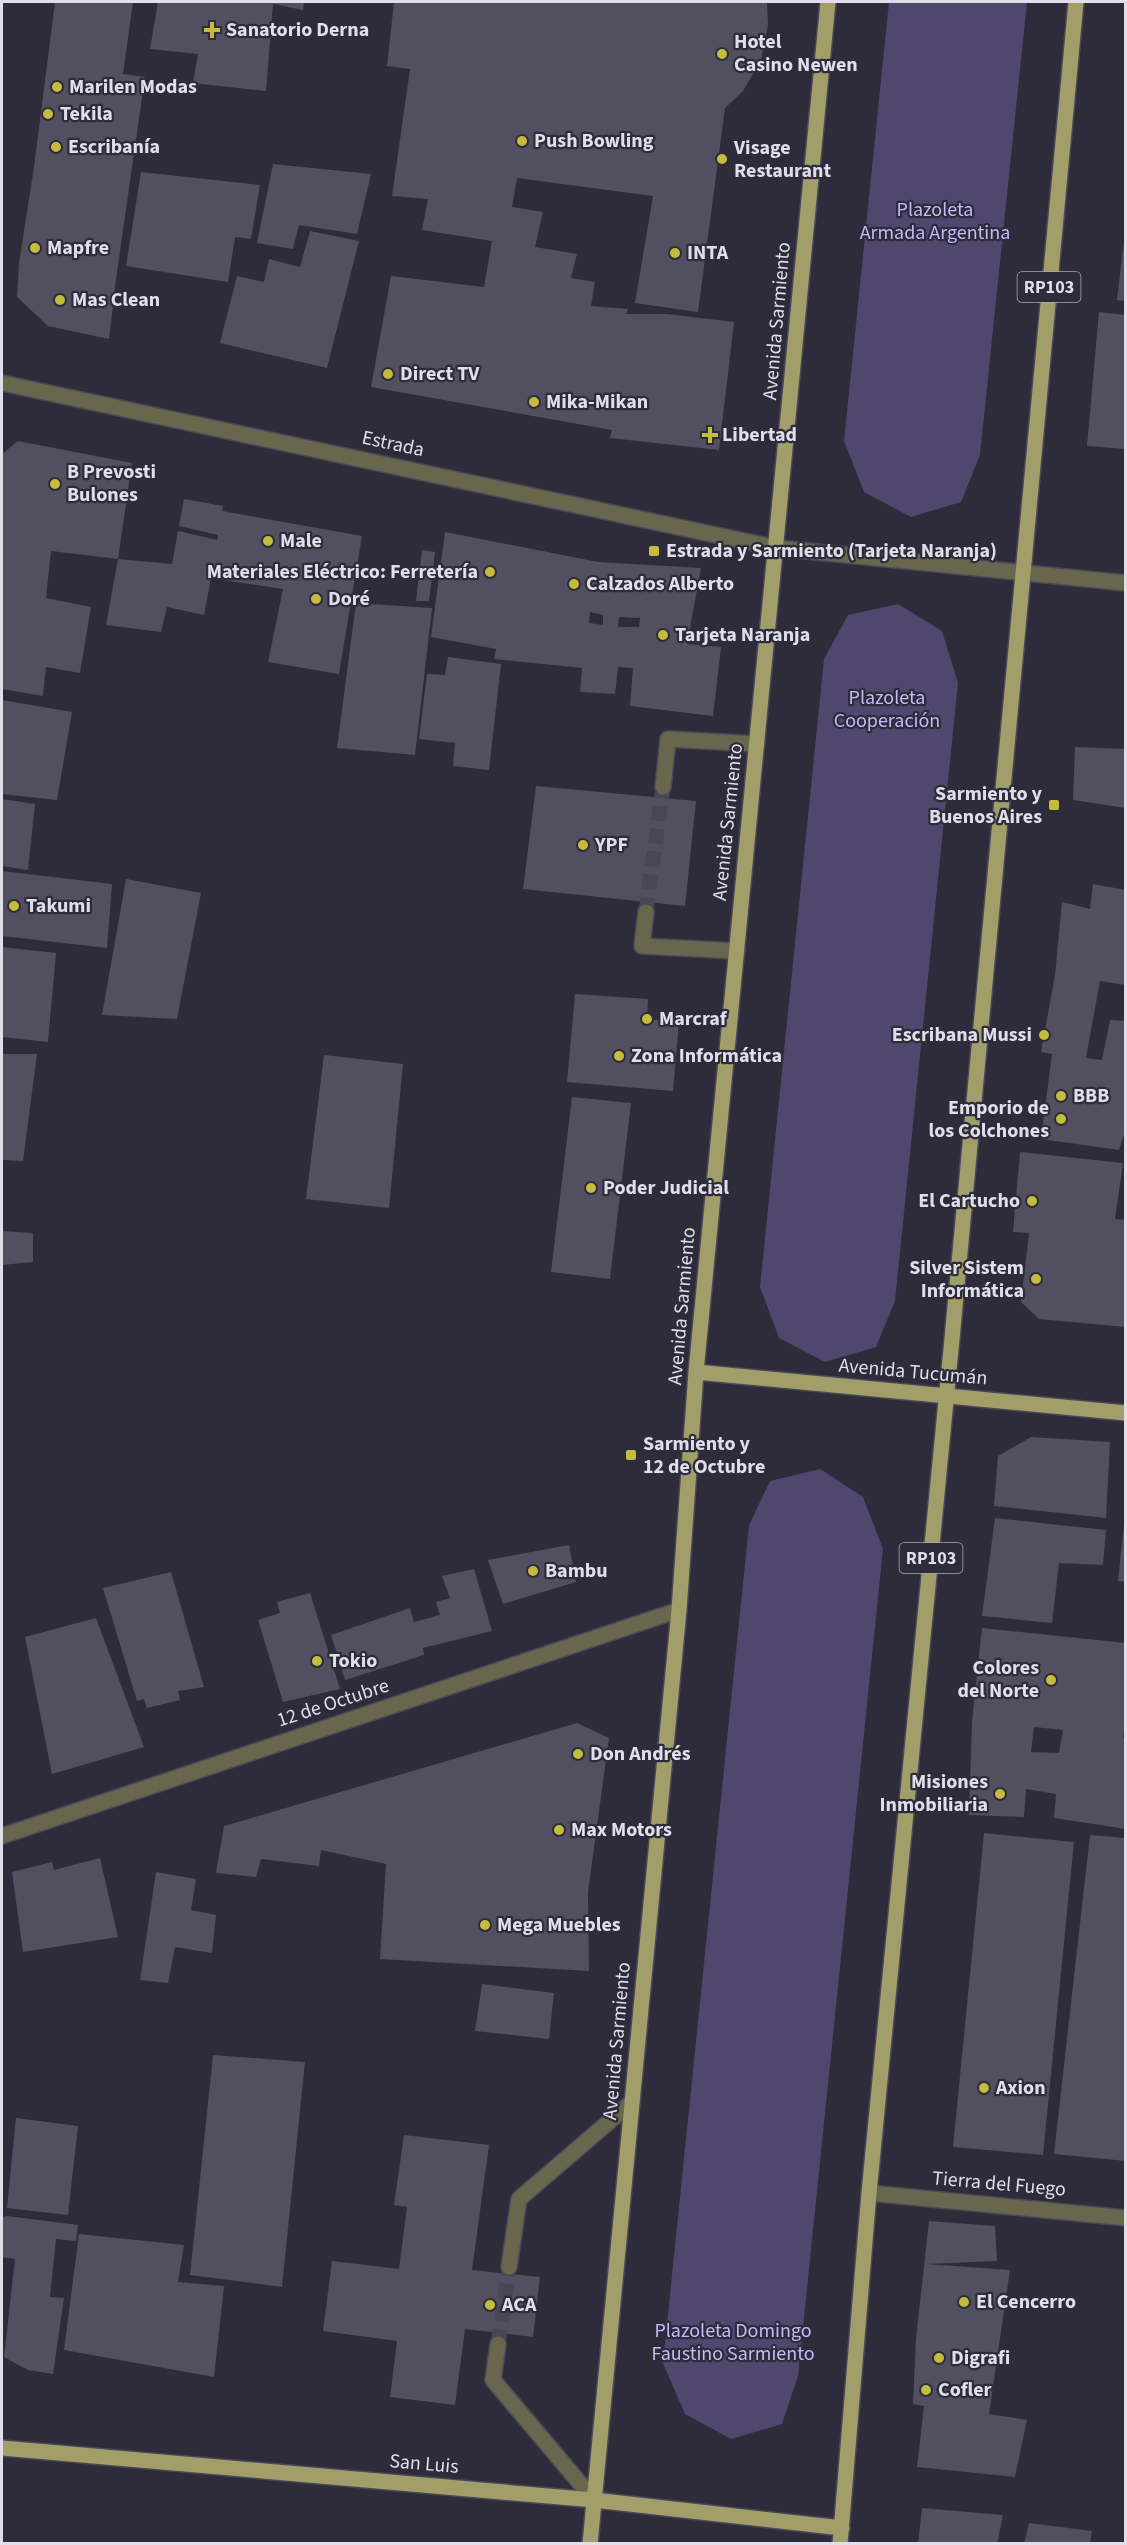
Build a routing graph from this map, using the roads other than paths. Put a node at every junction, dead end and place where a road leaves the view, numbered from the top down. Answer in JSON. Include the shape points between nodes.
{"nodes":[{"id":1,"x":828,"y":2,"type":"edge"},
{"id":2,"x":1076,"y":2,"type":"edge"},
{"id":3,"x":2,"y":383,"type":"edge"},
{"id":4,"x":777,"y":548,"type":"junction"},
{"id":5,"x":1022,"y":573,"type":"junction"},
{"id":6,"x":1125,"y":582,"type":"edge"},
{"id":7,"x":757,"y":744,"type":"junction"},
{"id":8,"x":663,"y":787,"type":"tunnel mouth"},
{"id":9,"x":646,"y":912,"type":"tunnel mouth"},
{"id":10,"x":736,"y":951,"type":"junction"},
{"id":11,"x":696,"y":1372,"type":"junction"},
{"id":12,"x":946,"y":1396,"type":"junction"},
{"id":13,"x":1125,"y":1413,"type":"edge"},
{"id":14,"x":679,"y":1610,"type":"junction"},
{"id":15,"x":2,"y":1836,"type":"edge"},
{"id":16,"x":632,"y":2102,"type":"junction"},
{"id":17,"x":869,"y":2193,"type":"junction"},
{"id":18,"x":1125,"y":2218,"type":"edge"},
{"id":19,"x":509,"y":2267,"type":"tunnel mouth"},
{"id":20,"x":498,"y":2344,"type":"tunnel mouth"},
{"id":21,"x":2,"y":2448,"type":"edge"},
{"id":22,"x":594,"y":2500,"type":"junction"},
{"id":23,"x":842,"y":2528,"type":"junction"},
{"id":24,"x":590,"y":2544,"type":"edge"},
{"id":25,"x":840,"y":2544,"type":"edge"}],
"edges":[{"from":1,"to":4,"type":"main road","name":"Avenida Sarmiento"},
{"from":2,"to":5,"type":"main road","number":"RP103"},
{"from":3,"to":4,"type":"street","name":"Estrada"},
{"from":4,"to":5,"type":"street","name":"Estrada"},
{"from":4,"to":7,"type":"main road","name":"Avenida Sarmiento"},
{"from":5,"to":6,"type":"street","name":"Estrada"},
{"from":5,"to":12,"type":"main road","number":"RP103"},
{"from":7,"to":8,"type":"street","via":[[668,739]]},
{"from":7,"to":10,"type":"main road","name":"Avenida Sarmiento"},
{"from":9,"to":10,"type":"street","via":[[642,946]]},
{"from":10,"to":11,"type":"main road","name":"Avenida Sarmiento"},
{"from":11,"to":12,"type":"main road","name":"Avenida Tucumán"},
{"from":11,"to":14,"type":"main road","name":"Avenida Sarmiento"},
{"from":12,"to":13,"type":"main road","name":"Avenida Tucumán"},
{"from":12,"to":17,"type":"main road","number":"RP103"},
{"from":14,"to":15,"type":"street","name":"12 de Octubre"},
{"from":14,"to":16,"type":"main road","name":"Avenida Sarmiento"},
{"from":16,"to":19,"type":"street","via":[[519,2199]]},
{"from":16,"to":22,"type":"main road","name":"Avenida Sarmiento"},
{"from":17,"to":18,"type":"street","name":"Tierra del Fuego"},
{"from":17,"to":23,"type":"main road","number":"RP103"},
{"from":20,"to":22,"type":"street","via":[[493,2380]]},
{"from":21,"to":22,"type":"main road","name":"San Luis"},
{"from":22,"to":23,"type":"main road","name":"San Luis"},
{"from":22,"to":24,"type":"main road","name":"Avenida Sarmiento"},
{"from":23,"to":25,"type":"main road","number":"RP103"}]}
